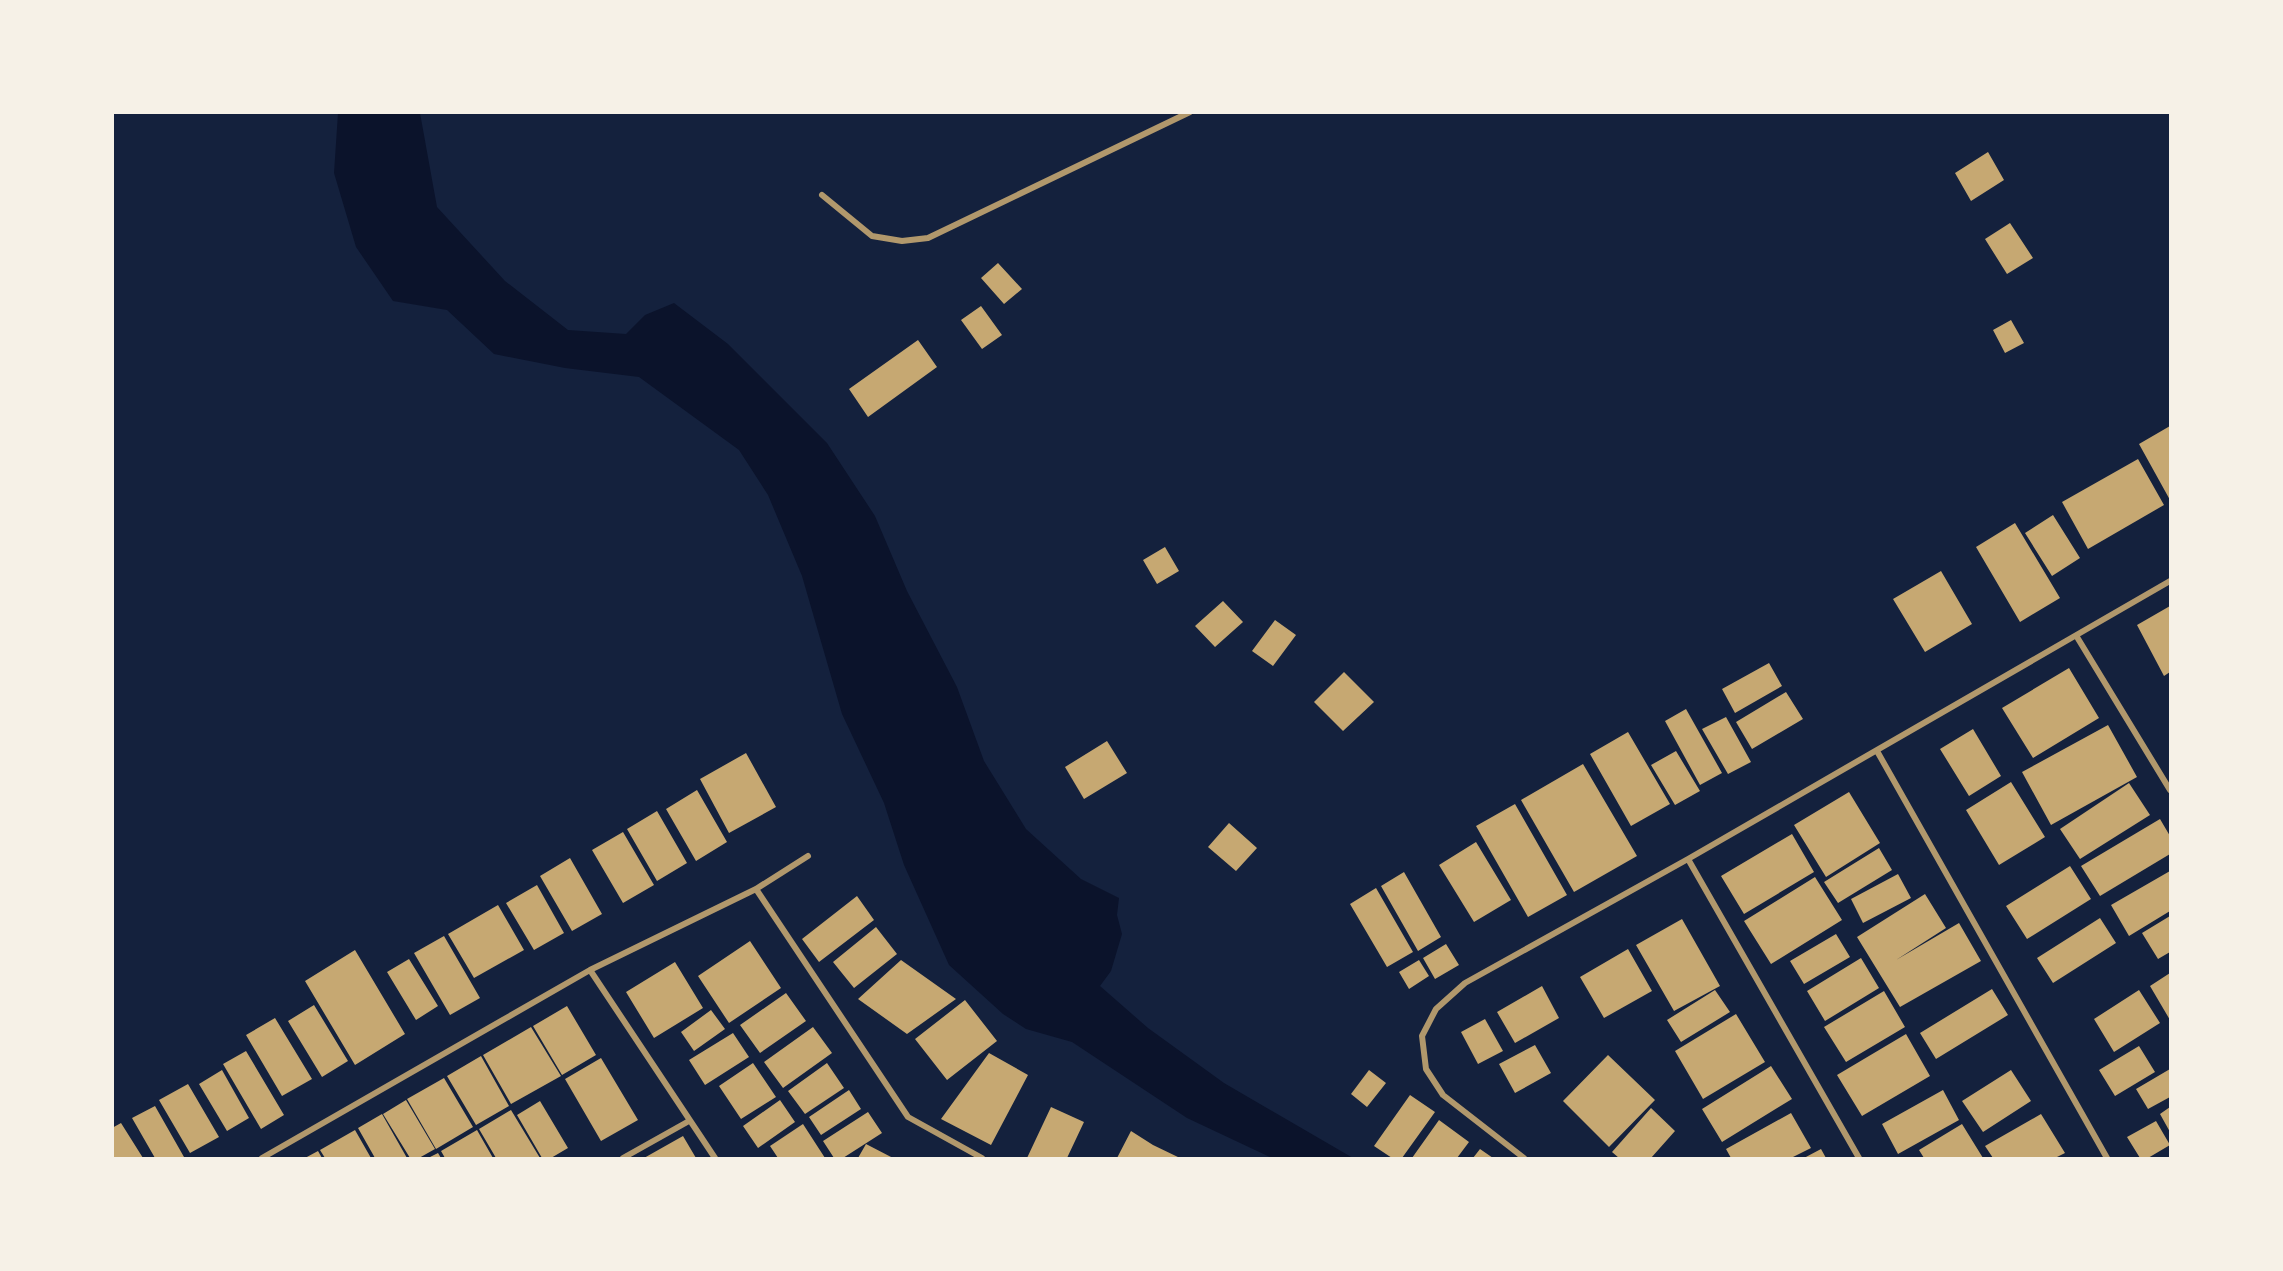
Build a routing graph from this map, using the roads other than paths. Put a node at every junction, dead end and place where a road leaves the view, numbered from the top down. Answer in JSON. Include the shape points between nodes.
{"nodes":[{"id":1,"x":1191,"y":112,"type":"edge"},
{"id":2,"x":822,"y":195,"type":"dead end"},
{"id":3,"x":2170,"y":581,"type":"edge"},
{"id":4,"x":2077,"y":637,"type":"junction"},
{"id":5,"x":1877,"y":751,"type":"junction"},
{"id":6,"x":2170,"y":790,"type":"edge"},
{"id":7,"x":808,"y":856,"type":"dead end"},
{"id":8,"x":1688,"y":859,"type":"junction"},
{"id":9,"x":756,"y":889,"type":"junction"},
{"id":10,"x":590,"y":970,"type":"junction"},
{"id":11,"x":689,"y":1121,"type":"junction"},
{"id":12,"x":262,"y":1158,"type":"edge"},
{"id":13,"x":623,"y":1158,"type":"edge"},
{"id":14,"x":715,"y":1158,"type":"edge"},
{"id":15,"x":982,"y":1158,"type":"edge"},
{"id":16,"x":1524,"y":1158,"type":"edge"},
{"id":17,"x":1859,"y":1158,"type":"edge"},
{"id":18,"x":2107,"y":1158,"type":"edge"}],
"edges":[{"from":1,"to":2,"type":"street","via":[[928,238],[902,241],[872,236]]},
{"from":3,"to":4,"type":"street"},
{"from":4,"to":5,"type":"street"},
{"from":4,"to":6,"type":"street"},
{"from":5,"to":8,"type":"street"},
{"from":5,"to":18,"type":"street"},
{"from":7,"to":9,"type":"street"},
{"from":8,"to":16,"type":"street","via":[[1465,983],[1436,1009],[1422,1036],[1426,1069],[1443,1095]]},
{"from":8,"to":17,"type":"street"},
{"from":9,"to":10,"type":"street"},
{"from":9,"to":15,"type":"street","via":[[908,1117]]},
{"from":10,"to":11,"type":"street"},
{"from":10,"to":12,"type":"street"},
{"from":11,"to":13,"type":"street"},
{"from":11,"to":14,"type":"street"}]}
